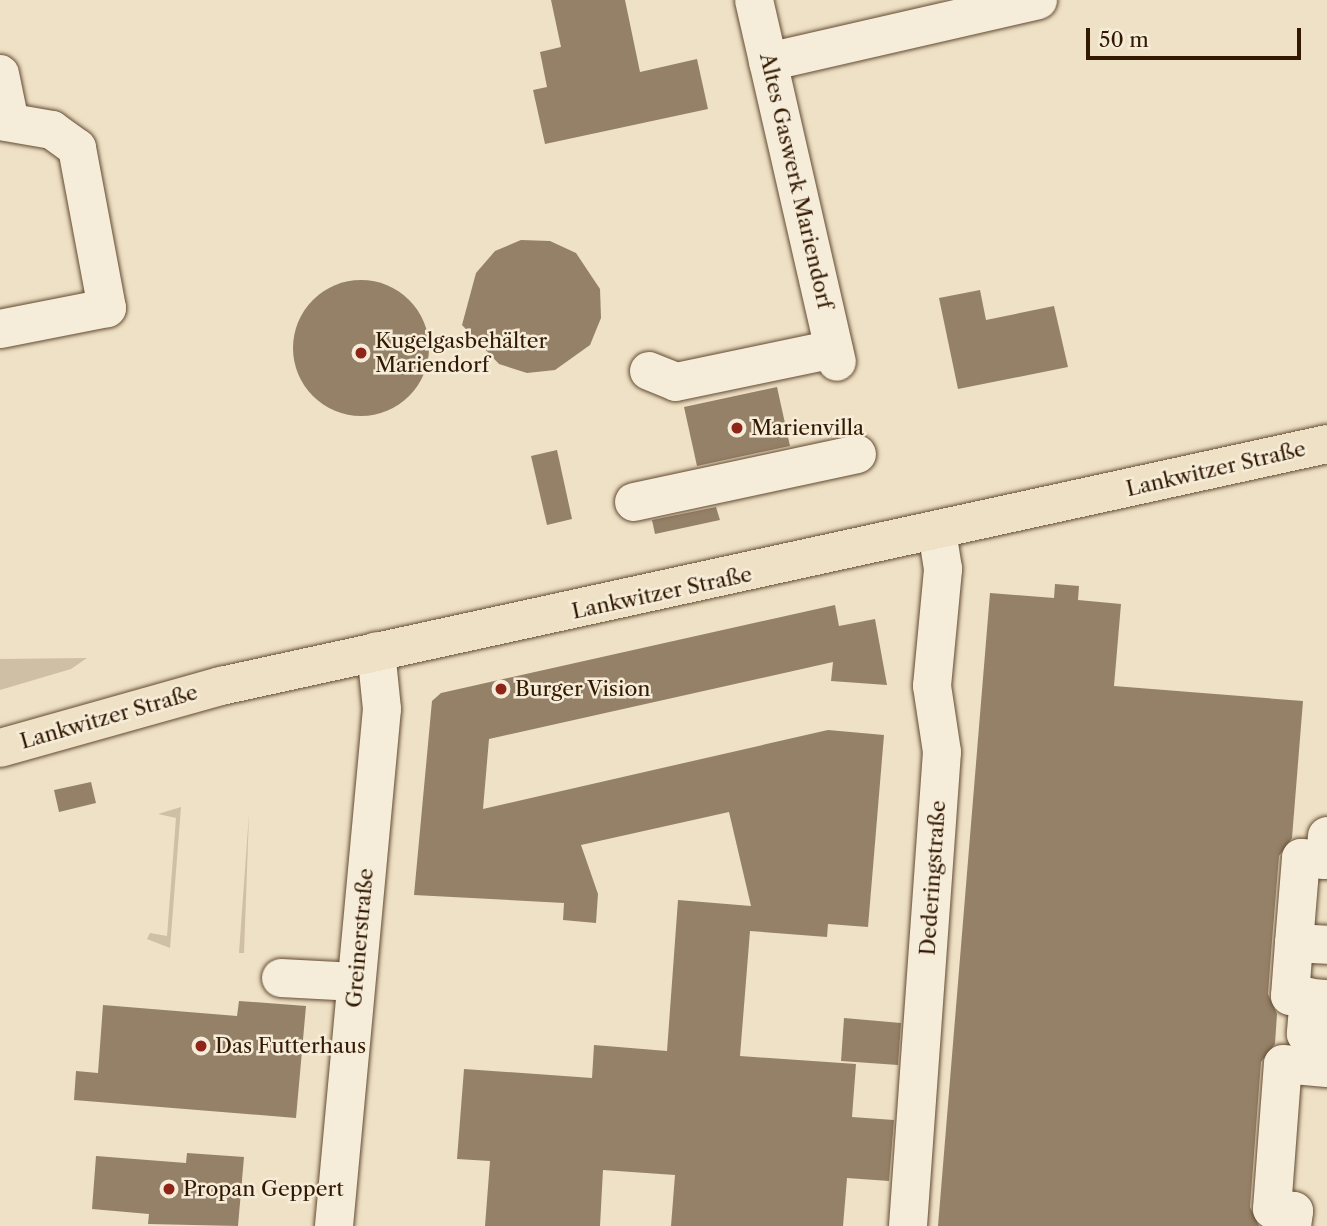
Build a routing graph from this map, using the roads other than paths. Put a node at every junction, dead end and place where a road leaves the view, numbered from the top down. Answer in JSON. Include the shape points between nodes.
{"nodes":[{"id":1,"x":754,"y":0,"type":"edge"},
{"id":2,"x":1038,"y":0,"type":"edge"},
{"id":3,"x":768,"y":62,"type":"junction"},
{"id":4,"x":0,"y":74,"type":"edge"},
{"id":5,"x":5,"y":120,"type":"edge"},
{"id":6,"x":0,"y":329,"type":"edge"},
{"id":7,"x":649,"y":371,"type":"dead end"},
{"id":8,"x":1327,"y":443,"type":"edge"},
{"id":9,"x":857,"y":454,"type":"dead end"},
{"id":10,"x":634,"y":502,"type":"dead end"},
{"id":11,"x":937,"y":532,"type":"junction"},
{"id":12,"x":376,"y":651,"type":"junction"},
{"id":13,"x":0,"y":748,"type":"edge"},
{"id":14,"x":1327,"y":836,"type":"edge"},
{"id":15,"x":1311,"y":944,"type":"edge"},
{"id":16,"x":281,"y":978,"type":"dead end"},
{"id":17,"x":356,"y":982,"type":"junction"},
{"id":18,"x":1318,"y":998,"type":"edge"},
{"id":19,"x":1327,"y":1036,"type":"edge"},
{"id":20,"x":1327,"y":1068,"type":"edge"},
{"id":21,"x":334,"y":1226,"type":"edge"},
{"id":22,"x":908,"y":1226,"type":"edge"},
{"id":23,"x":1292,"y":1226,"type":"edge"}],
"edges":[{"from":1,"to":3,"type":"street","name":"Altes Gaswerk Mariendorf"},
{"from":2,"to":3,"type":"street"},
{"from":3,"to":7,"type":"street","name":"Altes Gaswerk Mariendorf","via":[[836,356],[676,382]]},
{"from":4,"to":5,"type":"street"},
{"from":5,"to":6,"type":"street","via":[[52,130],[77,148],[107,308]]},
{"from":8,"to":11,"type":"main road","name":"Lankwitzer Straße"},
{"from":9,"to":10,"type":"street"},
{"from":11,"to":12,"type":"main road","name":"Lankwitzer Straße"},
{"from":11,"to":22,"type":"street","name":"Dederingstraße","via":[[943,569],[932,686],[942,752]]},
{"from":12,"to":13,"type":"main road","name":"Lankwitzer Straße","via":[[118,711]]},
{"from":12,"to":17,"type":"street","name":"Greinerstraße","via":[[382,709]]},
{"from":14,"to":15,"type":"street","via":[[1325,860],[1301,858]]},
{"from":15,"to":18,"type":"street","via":[[1290,996]]},
{"from":16,"to":17,"type":"street"},
{"from":17,"to":21,"type":"street","name":"Greinerstraße"},
{"from":18,"to":19,"type":"street","via":[[1307,1034]]},
{"from":20,"to":23,"type":"street","via":[[1283,1065],[1272,1209],[1294,1211]]}]}
